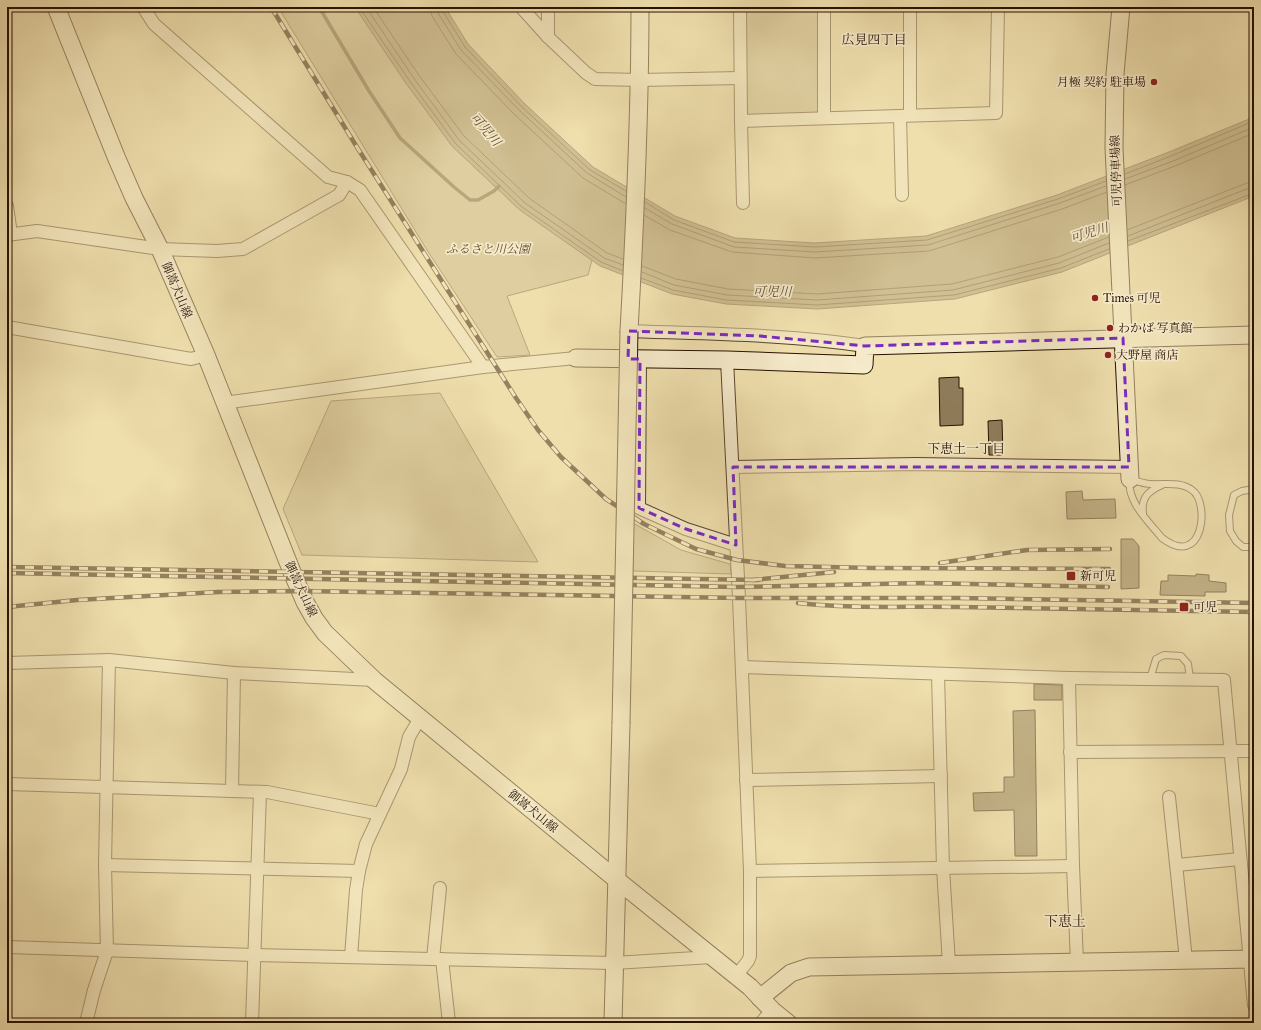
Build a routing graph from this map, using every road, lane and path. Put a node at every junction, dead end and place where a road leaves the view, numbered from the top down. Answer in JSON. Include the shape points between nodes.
{"nodes":[{"id":1,"x":56,"y":7,"type":"edge"},
{"id":2,"x":143,"y":7,"type":"edge"},
{"id":3,"x":521,"y":7,"type":"edge"},
{"id":4,"x":548,"y":7,"type":"edge"},
{"id":5,"x":640,"y":7,"type":"edge"},
{"id":6,"x":740,"y":7,"type":"edge"},
{"id":7,"x":824,"y":7,"type":"edge"},
{"id":8,"x":910,"y":7,"type":"edge"},
{"id":9,"x":998,"y":7,"type":"edge"},
{"id":10,"x":1121,"y":7,"type":"edge"},
{"id":11,"x":548,"y":37,"type":"junction"},
{"id":12,"x":740,"y":78,"type":"junction"},
{"id":13,"x":640,"y":80,"type":"junction"},
{"id":14,"x":905,"y":116,"type":"junction"},
{"id":15,"x":824,"y":118,"type":"junction"},
{"id":16,"x":741,"y":121,"type":"junction"},
{"id":17,"x":346,"y":182,"type":"junction"},
{"id":18,"x":902,"y":195,"type":"dead end"},
{"id":19,"x":743,"y":203,"type":"dead end"},
{"id":20,"x":7,"y":206,"type":"edge"},
{"id":21,"x":9,"y":235,"type":"edge"},
{"id":22,"x":160,"y":249,"type":"junction"},
{"id":23,"x":7,"y":327,"type":"edge"},
{"id":24,"x":629,"y":331,"type":"junction"},
{"id":25,"x":1254,"y":335,"type":"edge"},
{"id":26,"x":1123,"y":338,"type":"junction"},
{"id":27,"x":865,"y":346,"type":"junction"},
{"id":28,"x":206,"y":355,"type":"junction"},
{"id":29,"x":576,"y":358,"type":"joint"},
{"id":30,"x":640,"y":359,"type":"junction"},
{"id":31,"x":727,"y":360,"type":"junction"},
{"id":32,"x":483,"y":368,"type":"junction"},
{"id":33,"x":224,"y":403,"type":"junction"},
{"id":34,"x":733,"y":467,"type":"junction"},
{"id":35,"x":1129,"y":473,"type":"junction"},
{"id":36,"x":1166,"y":484,"type":"junction"},
{"id":37,"x":1254,"y":490,"type":"edge"},
{"id":38,"x":1143,"y":514,"type":"junction"},
{"id":39,"x":736,"y":545,"type":"junction"},
{"id":40,"x":1254,"y":547,"type":"edge"},
{"id":41,"x":109,"y":660,"type":"junction"},
{"id":42,"x":7,"y":663,"type":"edge"},
{"id":43,"x":742,"y":667,"type":"junction"},
{"id":44,"x":234,"y":673,"type":"junction"},
{"id":45,"x":938,"y":674,"type":"junction"},
{"id":46,"x":1069,"y":678,"type":"junction"},
{"id":47,"x":1150,"y":679,"type":"junction"},
{"id":48,"x":1190,"y":679,"type":"junction"},
{"id":49,"x":374,"y":680,"type":"junction"},
{"id":50,"x":420,"y":718,"type":"junction"},
{"id":51,"x":1254,"y":751,"type":"edge"},
{"id":52,"x":1070,"y":752,"type":"junction"},
{"id":53,"x":1231,"y":752,"type":"junction"},
{"id":54,"x":941,"y":776,"type":"junction"},
{"id":55,"x":746,"y":780,"type":"junction"},
{"id":56,"x":7,"y":784,"type":"edge"},
{"id":57,"x":107,"y":788,"type":"junction"},
{"id":58,"x":232,"y":791,"type":"junction"},
{"id":59,"x":260,"y":792,"type":"junction"},
{"id":60,"x":1169,"y":797,"type":"dead end"},
{"id":61,"x":380,"y":814,"type":"junction"},
{"id":62,"x":1240,"y":859,"type":"junction"},
{"id":63,"x":1177,"y":865,"type":"junction"},
{"id":64,"x":105,"y":866,"type":"junction"},
{"id":65,"x":1073,"y":866,"type":"junction"},
{"id":66,"x":943,"y":868,"type":"junction"},
{"id":67,"x":257,"y":869,"type":"junction"},
{"id":68,"x":358,"y":871,"type":"junction"},
{"id":69,"x":750,"y":871,"type":"junction"},
{"id":70,"x":617,"y":880,"type":"junction"},
{"id":71,"x":440,"y":888,"type":"dead end"},
{"id":72,"x":7,"y":947,"type":"edge"},
{"id":73,"x":107,"y":951,"type":"junction"},
{"id":74,"x":254,"y":956,"type":"junction"},
{"id":75,"x":712,"y":957,"type":"junction"},
{"id":76,"x":351,"y":958,"type":"junction"},
{"id":77,"x":437,"y":959,"type":"junction"},
{"id":78,"x":1252,"y":959,"type":"edge"},
{"id":79,"x":1186,"y":960,"type":"junction"},
{"id":80,"x":1077,"y":962,"type":"junction"},
{"id":81,"x":614,"y":963,"type":"junction"},
{"id":82,"x":949,"y":964,"type":"junction"},
{"id":83,"x":736,"y":976,"type":"junction"},
{"id":84,"x":766,"y":1004,"type":"junction"},
{"id":85,"x":1254,"y":1005,"type":"edge"},
{"id":86,"x":86,"y":1023,"type":"edge"},
{"id":87,"x":252,"y":1023,"type":"edge"},
{"id":88,"x":449,"y":1023,"type":"edge"},
{"id":89,"x":613,"y":1023,"type":"edge"},
{"id":90,"x":761,"y":1023,"type":"edge"},
{"id":91,"x":788,"y":1023,"type":"edge"}],
"edges":[{"from":1,"to":22,"type":"street","name":"御嵩犬山線","via":[[117,159]]},
{"from":2,"to":17,"type":"street","via":[[154,24],[328,177]]},
{"from":3,"to":11,"type":"street"},
{"from":4,"to":11,"type":"street"},
{"from":5,"to":13,"type":"street"},
{"from":6,"to":12,"type":"street"},
{"from":7,"to":15,"type":"street"},
{"from":8,"to":14,"type":"street"},
{"from":9,"to":14,"type":"street","via":[[996,113]]},
{"from":10,"to":26,"type":"street","name":"可児停車場線","via":[[1114,74],[1114,148]]},
{"from":11,"to":13,"type":"street","via":[[595,79]]},
{"from":12,"to":13,"type":"street"},
{"from":12,"to":16,"type":"street"},
{"from":13,"to":24,"type":"street"},
{"from":14,"to":15,"type":"street"},
{"from":14,"to":18,"type":"street"},
{"from":15,"to":16,"type":"street"},
{"from":16,"to":19,"type":"street"},
{"from":17,"to":22,"type":"street","via":[[339,195],[243,249]]},
{"from":17,"to":32,"type":"street","via":[[360,190]]},
{"from":20,"to":21,"type":"street"},
{"from":21,"to":22,"type":"street","via":[[37,231]]},
{"from":22,"to":28,"type":"street","name":"御嵩犬山線"},
{"from":23,"to":28,"type":"street","via":[[191,359]]},
{"from":24,"to":27,"type":"street","via":[[826,340]]},
{"from":24,"to":70,"type":"street","bridge":true},
{"from":25,"to":26,"type":"street"},
{"from":26,"to":27,"type":"street"},
{"from":26,"to":35,"type":"street","name":"可児停車場線"},
{"from":27,"to":31,"type":"street","via":[[864,365]]},
{"from":28,"to":33,"type":"street","name":"御嵩犬山線"},
{"from":29,"to":30,"type":"street"},
{"from":29,"to":32,"type":"street"},
{"from":30,"to":31,"type":"street"},
{"from":30,"to":39,"type":"street","via":[[639,508],[686,529]]},
{"from":31,"to":34,"type":"street"},
{"from":32,"to":33,"type":"street"},
{"from":33,"to":49,"type":"street","name":"御嵩犬山線","via":[[305,602],[325,633]]},
{"from":34,"to":35,"type":"street","via":[[916,464]]},
{"from":34,"to":39,"type":"street"},
{"from":35,"to":36,"type":"lane","via":[[1149,484]]},
{"from":35,"to":38,"type":"lane","via":[[1128,486],[1132,500]]},
{"from":36,"to":38,"type":"lane","via":[[1145,495]]},
{"from":36,"to":38,"type":"lane","via":[[1178,484],[1194,490],[1202,506],[1198,537],[1193,543],[1185,546],[1168,543]]},
{"from":37,"to":40,"type":"lane","via":[[1234,495],[1228,515],[1230,531],[1236,541],[1243,547]]},
{"from":39,"to":43,"type":"street"},
{"from":41,"to":42,"type":"street"},
{"from":41,"to":44,"type":"street"},
{"from":41,"to":57,"type":"street"},
{"from":43,"to":45,"type":"street"},
{"from":43,"to":55,"type":"street"},
{"from":44,"to":49,"type":"street"},
{"from":44,"to":58,"type":"street"},
{"from":45,"to":46,"type":"street"},
{"from":45,"to":54,"type":"street"},
{"from":46,"to":47,"type":"street"},
{"from":46,"to":52,"type":"street"},
{"from":47,"to":48,"type":"street"},
{"from":47,"to":48,"type":"lane","via":[[1156,659],[1164,655],[1181,656],[1188,664]]},
{"from":48,"to":53,"type":"street","via":[[1224,680]]},
{"from":49,"to":50,"type":"street","name":"御嵩犬山線"},
{"from":50,"to":61,"type":"street","via":[[409,737],[401,769]]},
{"from":50,"to":70,"type":"street","name":"御嵩犬山線"},
{"from":51,"to":53,"type":"street"},
{"from":52,"to":53,"type":"street"},
{"from":52,"to":65,"type":"street"},
{"from":53,"to":62,"type":"street"},
{"from":54,"to":55,"type":"street"},
{"from":54,"to":66,"type":"street"},
{"from":55,"to":69,"type":"street"},
{"from":56,"to":57,"type":"street"},
{"from":57,"to":58,"type":"street"},
{"from":57,"to":64,"type":"street"},
{"from":58,"to":59,"type":"street"},
{"from":59,"to":61,"type":"street"},
{"from":59,"to":67,"type":"street"},
{"from":60,"to":63,"type":"street"},
{"from":61,"to":68,"type":"street","via":[[366,844]]},
{"from":62,"to":63,"type":"street"},
{"from":62,"to":78,"type":"street"},
{"from":63,"to":79,"type":"street"},
{"from":64,"to":67,"type":"street"},
{"from":64,"to":73,"type":"street"},
{"from":65,"to":66,"type":"street"},
{"from":65,"to":80,"type":"street"},
{"from":66,"to":69,"type":"street"},
{"from":66,"to":82,"type":"street"},
{"from":67,"to":68,"type":"street"},
{"from":67,"to":74,"type":"street"},
{"from":68,"to":76,"type":"street"},
{"from":69,"to":83,"type":"street","via":[[750,956]]},
{"from":70,"to":75,"type":"street","name":"御嵩犬山線"},
{"from":70,"to":81,"type":"street"},
{"from":71,"to":77,"type":"street"},
{"from":72,"to":73,"type":"street"},
{"from":73,"to":74,"type":"street"},
{"from":73,"to":86,"type":"street"},
{"from":74,"to":76,"type":"street"},
{"from":74,"to":87,"type":"street"},
{"from":75,"to":81,"type":"street"},
{"from":75,"to":83,"type":"street","name":"御嵩犬山線"},
{"from":76,"to":77,"type":"street"},
{"from":77,"to":81,"type":"street"},
{"from":77,"to":88,"type":"street"},
{"from":78,"to":79,"type":"street"},
{"from":78,"to":85,"type":"street"},
{"from":79,"to":80,"type":"street"},
{"from":80,"to":82,"type":"street"},
{"from":81,"to":89,"type":"street"},
{"from":82,"to":84,"type":"street","via":[[808,966],[791,973]]},
{"from":83,"to":84,"type":"street","name":"御嵩犬山線"},
{"from":84,"to":90,"type":"street"},
{"from":84,"to":91,"type":"street","name":"御嵩犬山線"}]}
